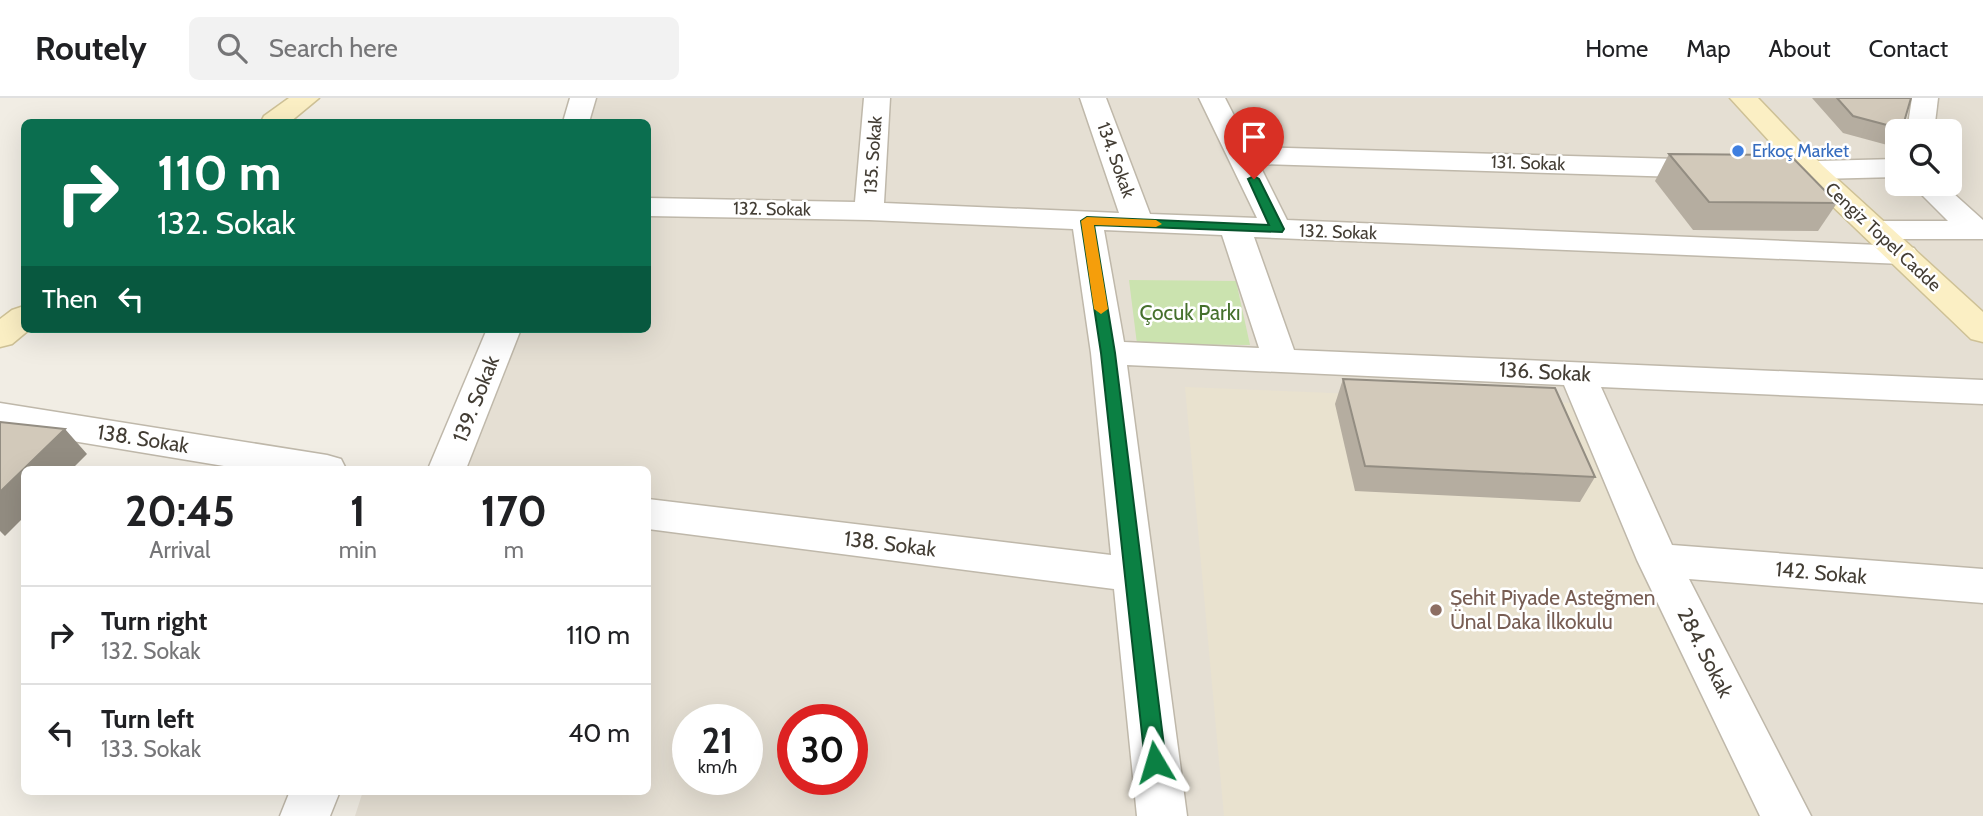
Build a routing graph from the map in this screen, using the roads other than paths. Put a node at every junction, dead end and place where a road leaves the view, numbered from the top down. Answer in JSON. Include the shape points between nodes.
{"nodes":[{"id":1,"x":306,"y":98,"type":"edge"},
{"id":2,"x":583,"y":98,"type":"edge"},
{"id":3,"x":877,"y":98,"type":"edge"},
{"id":4,"x":1093,"y":98,"type":"edge"},
{"id":5,"x":1212,"y":98,"type":"edge"},
{"id":6,"x":1743,"y":98,"type":"edge"},
{"id":7,"x":1925,"y":98,"type":"edge"},
{"id":8,"x":278,"y":119,"type":"edge"},
{"id":9,"x":577,"y":119,"type":"edge"},
{"id":10,"x":1922,"y":119,"type":"edge"},
{"id":11,"x":1242,"y":155,"type":"junction"},
{"id":12,"x":1885,"y":169,"type":"edge"},
{"id":13,"x":1814,"y":172,"type":"junction"},
{"id":14,"x":1940,"y":196,"type":"edge"},
{"id":15,"x":651,"y":207,"type":"edge"},
{"id":16,"x":869,"y":211,"type":"junction"},
{"id":17,"x":1087,"y":221,"type":"junction"},
{"id":18,"x":1138,"y":223,"type":"junction"},
{"id":19,"x":1235,"y":227,"type":"junction"},
{"id":20,"x":1277,"y":229,"type":"junction"},
{"id":21,"x":1875,"y":230,"type":"junction"},
{"id":22,"x":1979,"y":230,"type":"edge"},
{"id":23,"x":1903,"y":255,"type":"junction"},
{"id":24,"x":21,"y":319,"type":"edge"},
{"id":25,"x":1983,"y":331,"type":"edge"},
{"id":26,"x":502,"y":333,"type":"edge"},
{"id":27,"x":0,"y":336,"type":"edge"},
{"id":28,"x":1108,"y":353,"type":"junction"},
{"id":29,"x":1280,"y":360,"type":"junction"},
{"id":30,"x":1577,"y":374,"type":"junction"},
{"id":31,"x":1983,"y":392,"type":"edge"},
{"id":32,"x":0,"y":416,"type":"edge"},
{"id":33,"x":308,"y":466,"type":"edge"},
{"id":34,"x":448,"y":466,"type":"edge"},
{"id":35,"x":651,"y":513,"type":"edge"},
{"id":36,"x":1658,"y":560,"type":"junction"},
{"id":37,"x":1133,"y":575,"type":"junction"},
{"id":38,"x":1983,"y":586,"type":"edge"},
{"id":39,"x":313,"y":795,"type":"edge"},
{"id":40,"x":305,"y":816,"type":"edge"},
{"id":41,"x":1162,"y":816,"type":"edge"},
{"id":42,"x":1786,"y":816,"type":"edge"}],
"edges":[{"from":1,"to":8,"type":"street"},
{"from":2,"to":9,"type":"street"},
{"from":3,"to":16,"type":"street","name":"135. Sokak"},
{"from":4,"to":18,"type":"street","name":"134. Sokak"},
{"from":5,"to":11,"type":"street"},
{"from":6,"to":13,"type":"street"},
{"from":7,"to":10,"type":"street"},
{"from":11,"to":13,"type":"street","name":"131. Sokak"},
{"from":11,"to":20,"type":"street"},
{"from":12,"to":13,"type":"street","name":"Cengiz Topel Cadde"},
{"from":13,"to":21,"type":"street","name":"Cengiz Topel Cadde"},
{"from":14,"to":22,"type":"street"},
{"from":15,"to":16,"type":"street","name":"132. Sokak"},
{"from":16,"to":17,"type":"street","name":"132. Sokak"},
{"from":17,"to":18,"type":"street","name":"132. Sokak"},
{"from":17,"to":28,"type":"street"},
{"from":18,"to":19,"type":"street","name":"132. Sokak"},
{"from":19,"to":20,"type":"street","name":"132. Sokak"},
{"from":19,"to":29,"type":"street"},
{"from":20,"to":23,"type":"street","name":"132. Sokak"},
{"from":21,"to":22,"type":"street"},
{"from":21,"to":23,"type":"street","name":"Cengiz Topel Cadde"},
{"from":23,"to":25,"type":"street","name":"Cengiz Topel Cadde"},
{"from":24,"to":27,"type":"street"},
{"from":26,"to":34,"type":"street","name":"139. Sokak"},
{"from":28,"to":29,"type":"street","name":"136. Sokak"},
{"from":28,"to":37,"type":"street"},
{"from":29,"to":30,"type":"street","name":"136. Sokak"},
{"from":30,"to":31,"type":"street","name":"136. Sokak"},
{"from":30,"to":36,"type":"street","name":"284. Sokak"},
{"from":32,"to":33,"type":"street","name":"138. Sokak"},
{"from":35,"to":37,"type":"street","name":"138. Sokak"},
{"from":36,"to":38,"type":"street","name":"142. Sokak"},
{"from":36,"to":42,"type":"street","name":"284. Sokak"},
{"from":37,"to":41,"type":"street"},
{"from":39,"to":40,"type":"street"}]}
